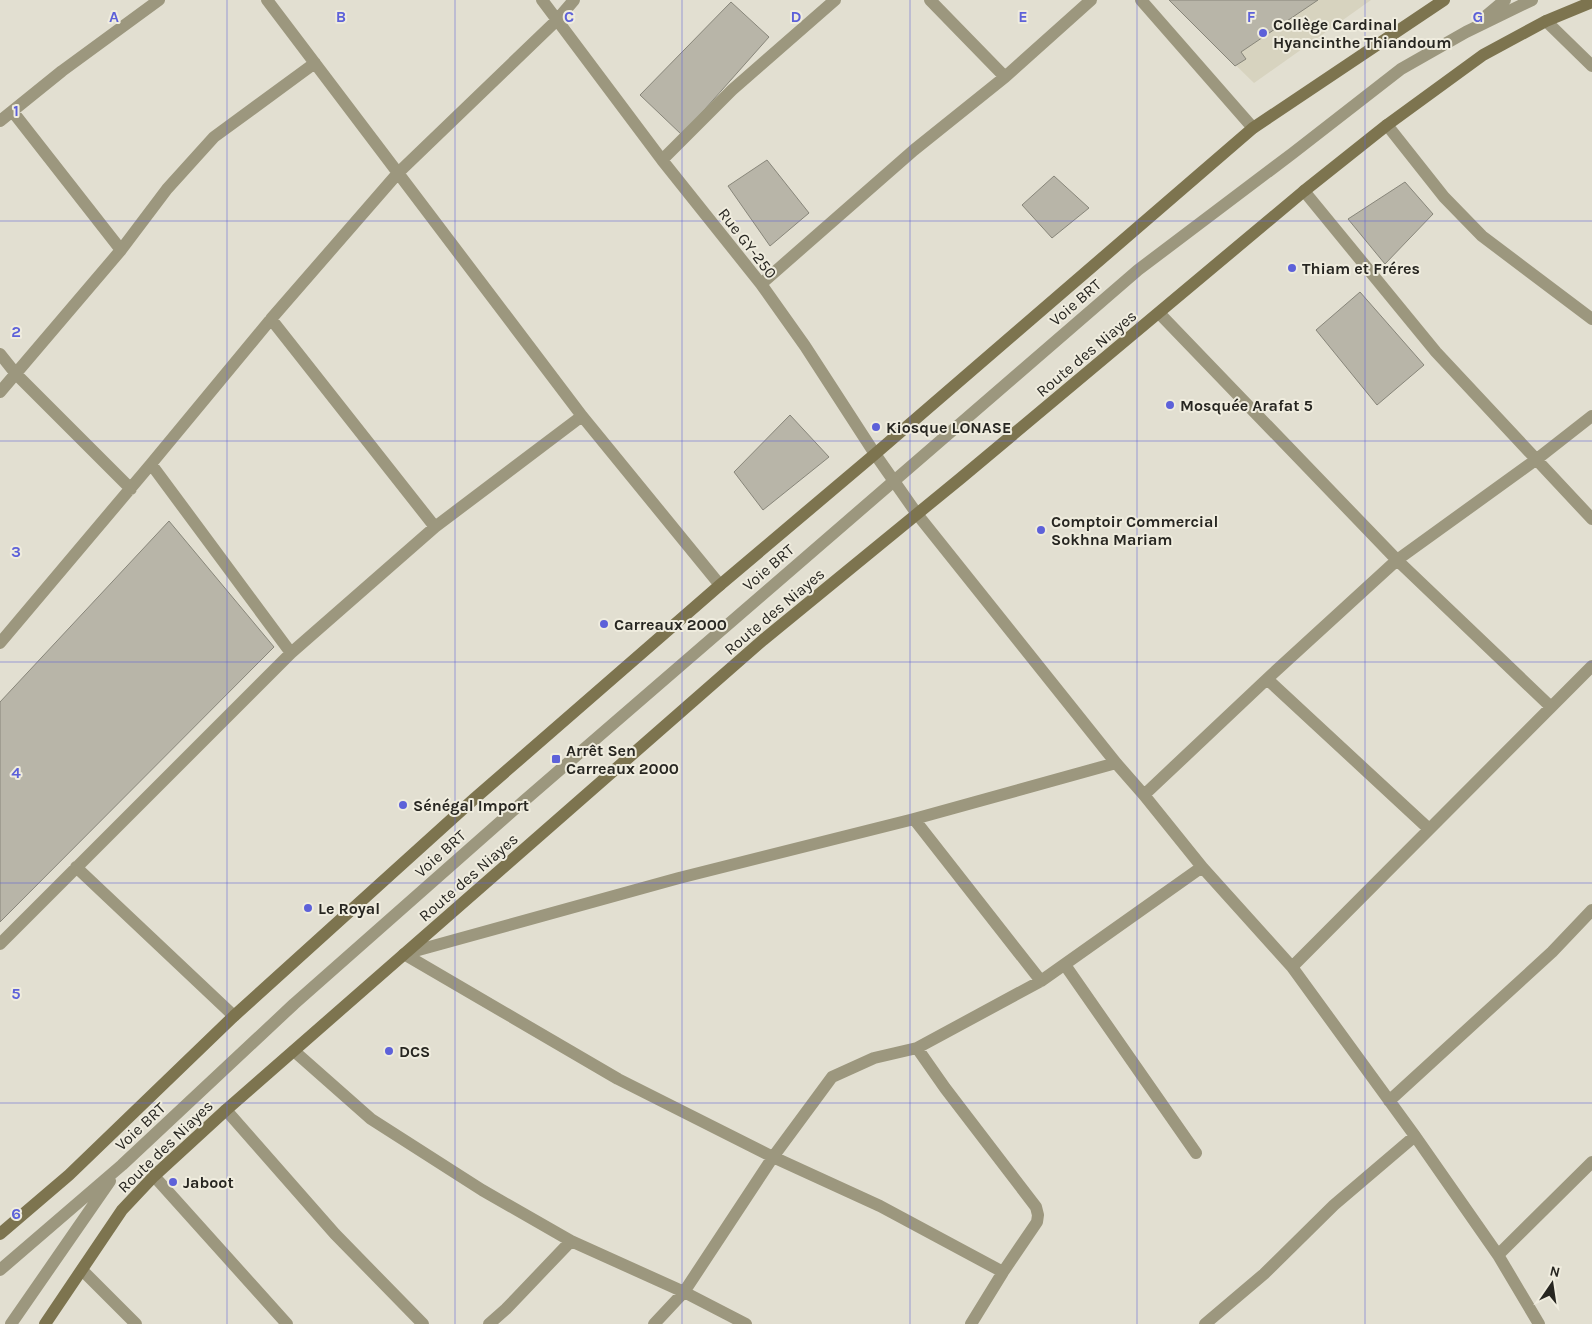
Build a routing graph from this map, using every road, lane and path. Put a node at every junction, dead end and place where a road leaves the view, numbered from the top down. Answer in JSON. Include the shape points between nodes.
{"nodes":[{"id":1,"x":159,"y":0,"type":"edge"},
{"id":2,"x":267,"y":0,"type":"edge"},
{"id":3,"x":542,"y":0,"type":"edge"},
{"id":4,"x":574,"y":0,"type":"edge"},
{"id":5,"x":835,"y":0,"type":"edge"},
{"id":6,"x":930,"y":0,"type":"edge"},
{"id":7,"x":1091,"y":0,"type":"edge"},
{"id":8,"x":1141,"y":0,"type":"edge"},
{"id":9,"x":1444,"y":0,"type":"edge"},
{"id":10,"x":1505,"y":0,"type":"edge"},
{"id":11,"x":1532,"y":0,"type":"edge"},
{"id":12,"x":1592,"y":2,"type":"edge"},
{"id":13,"x":557,"y":20,"type":"junction"},
{"id":14,"x":1546,"y":20,"type":"junction"},
{"id":15,"x":1466,"y":32,"type":"junction"},
{"id":16,"x":315,"y":64,"type":"junction"},
{"id":17,"x":1592,"y":66,"type":"edge"},
{"id":18,"x":1005,"y":77,"type":"junction"},
{"id":19,"x":13,"y":112,"type":"junction"},
{"id":20,"x":0,"y":121,"type":"edge"},
{"id":21,"x":1387,"y":124,"type":"junction"},
{"id":22,"x":1253,"y":128,"type":"junction"},
{"id":23,"x":662,"y":160,"type":"junction"},
{"id":24,"x":398,"y":173,"type":"junction"},
{"id":25,"x":1304,"y":191,"type":"junction"},
{"id":26,"x":121,"y":250,"type":"junction"},
{"id":27,"x":761,"y":284,"type":"junction"},
{"id":28,"x":1159,"y":313,"type":"junction"},
{"id":29,"x":271,"y":319,"type":"junction"},
{"id":30,"x":1592,"y":319,"type":"edge"},
{"id":31,"x":0,"y":354,"type":"edge"},
{"id":32,"x":16,"y":374,"type":"junction"},
{"id":33,"x":0,"y":392,"type":"edge"},
{"id":34,"x":582,"y":416,"type":"junction"},
{"id":35,"x":1592,"y":416,"type":"edge"},
{"id":36,"x":875,"y":454,"type":"junction"},
{"id":37,"x":1537,"y":459,"type":"junction"},
{"id":38,"x":151,"y":464,"type":"junction"},
{"id":39,"x":894,"y":480,"type":"junction"},
{"id":40,"x":131,"y":488,"type":"junction"},
{"id":41,"x":918,"y":514,"type":"junction"},
{"id":42,"x":1592,"y":519,"type":"edge"},
{"id":43,"x":435,"y":527,"type":"junction"},
{"id":44,"x":1397,"y":560,"type":"junction"},
{"id":45,"x":720,"y":585,"type":"junction"},
{"id":46,"x":0,"y":643,"type":"edge"},
{"id":47,"x":291,"y":653,"type":"junction"},
{"id":48,"x":1592,"y":666,"type":"edge"},
{"id":49,"x":1267,"y":679,"type":"junction"},
{"id":50,"x":1551,"y":707,"type":"junction"},
{"id":51,"x":1116,"y":763,"type":"junction"},
{"id":52,"x":1144,"y":795,"type":"junction"},
{"id":53,"x":914,"y":819,"type":"junction"},
{"id":54,"x":1428,"y":830,"type":"junction"},
{"id":55,"x":1202,"y":866,"type":"junction"},
{"id":56,"x":76,"y":867,"type":"junction"},
{"id":57,"x":1592,"y":910,"type":"edge"},
{"id":58,"x":0,"y":944,"type":"edge"},
{"id":59,"x":404,"y":954,"type":"junction"},
{"id":60,"x":1065,"y":965,"type":"junction"},
{"id":61,"x":1292,"y":967,"type":"junction"},
{"id":62,"x":1041,"y":981,"type":"junction"},
{"id":63,"x":234,"y":1016,"type":"junction"},
{"id":64,"x":917,"y":1048,"type":"junction"},
{"id":65,"x":294,"y":1051,"type":"junction"},
{"id":66,"x":1389,"y":1101,"type":"junction"},
{"id":67,"x":226,"y":1110,"type":"junction"},
{"id":68,"x":1415,"y":1136,"type":"junction"},
{"id":69,"x":1196,"y":1153,"type":"dead end"},
{"id":70,"x":773,"y":1157,"type":"junction"},
{"id":71,"x":1592,"y":1162,"type":"edge"},
{"id":72,"x":122,"y":1165,"type":"junction"},
{"id":73,"x":154,"y":1176,"type":"junction"},
{"id":74,"x":0,"y":1234,"type":"edge"},
{"id":75,"x":571,"y":1241,"type":"junction"},
{"id":76,"x":1498,"y":1255,"type":"junction"},
{"id":77,"x":0,"y":1270,"type":"edge"},
{"id":78,"x":82,"y":1270,"type":"junction"},
{"id":79,"x":1003,"y":1272,"type":"junction"},
{"id":80,"x":684,"y":1292,"type":"junction"},
{"id":81,"x":11,"y":1324,"type":"edge"},
{"id":82,"x":45,"y":1324,"type":"edge"},
{"id":83,"x":136,"y":1324,"type":"edge"},
{"id":84,"x":286,"y":1324,"type":"edge"},
{"id":85,"x":423,"y":1324,"type":"edge"},
{"id":86,"x":489,"y":1324,"type":"edge"},
{"id":87,"x":654,"y":1324,"type":"edge"},
{"id":88,"x":746,"y":1324,"type":"edge"},
{"id":89,"x":971,"y":1324,"type":"edge"},
{"id":90,"x":1205,"y":1324,"type":"edge"},
{"id":91,"x":1539,"y":1324,"type":"edge"}],
"edges":[{"from":1,"to":19,"type":"street","via":[[62,71]]},
{"from":2,"to":16,"type":"street"},
{"from":3,"to":13,"type":"street","name":"Rue GY-250"},
{"from":4,"to":13,"type":"street"},
{"from":5,"to":23,"type":"street","via":[[732,90]]},
{"from":6,"to":18,"type":"street"},
{"from":7,"to":18,"type":"street"},
{"from":8,"to":22,"type":"street"},
{"from":9,"to":22,"type":"main road"},
{"from":10,"to":15,"type":"street","name":"Voie BRT"},
{"from":11,"to":15,"type":"street","name":"Voie BRT"},
{"from":12,"to":14,"type":"main road","name":"Route des Niayes"},
{"from":13,"to":23,"type":"street","name":"Rue GY-250"},
{"from":13,"to":24,"type":"street"},
{"from":14,"to":17,"type":"street"},
{"from":14,"to":21,"type":"main road","name":"Route des Niayes","via":[[1483,55]]},
{"from":15,"to":39,"type":"street","name":"Voie BRT","via":[[1401,69],[1138,270]]},
{"from":16,"to":24,"type":"street"},
{"from":16,"to":26,"type":"street","via":[[214,137],[167,189]]},
{"from":18,"to":27,"type":"street","via":[[914,150]]},
{"from":19,"to":20,"type":"street"},
{"from":19,"to":26,"type":"street"},
{"from":21,"to":25,"type":"main road","name":"Route des Niayes"},
{"from":21,"to":30,"type":"street","via":[[1444,197],[1482,236]]},
{"from":22,"to":36,"type":"main road"},
{"from":23,"to":27,"type":"street","name":"Rue GY-250"},
{"from":24,"to":29,"type":"street"},
{"from":24,"to":34,"type":"street"},
{"from":25,"to":28,"type":"main road","name":"Route des Niayes"},
{"from":25,"to":37,"type":"street","via":[[1436,352]]},
{"from":26,"to":32,"type":"street"},
{"from":27,"to":36,"type":"street","name":"Rue GY-250"},
{"from":28,"to":41,"type":"main road","name":"Route des Niayes"},
{"from":28,"to":44,"type":"street"},
{"from":29,"to":38,"type":"street"},
{"from":29,"to":43,"type":"street"},
{"from":31,"to":32,"type":"street"},
{"from":32,"to":33,"type":"street"},
{"from":32,"to":40,"type":"street"},
{"from":34,"to":43,"type":"street"},
{"from":34,"to":45,"type":"street"},
{"from":35,"to":37,"type":"street"},
{"from":36,"to":39,"type":"street","name":"Rue GY-250"},
{"from":36,"to":45,"type":"main road"},
{"from":37,"to":42,"type":"street"},
{"from":37,"to":44,"type":"street"},
{"from":38,"to":40,"type":"street"},
{"from":38,"to":47,"type":"street"},
{"from":39,"to":41,"type":"street","name":"Rue GY-250"},
{"from":39,"to":72,"type":"street","name":"Voie BRT","via":[[294,1004]]},
{"from":40,"to":46,"type":"street"},
{"from":41,"to":51,"type":"street","name":"Rue GY-250"},
{"from":41,"to":59,"type":"main road","name":"Route des Niayes","via":[[763,640]]},
{"from":43,"to":47,"type":"street"},
{"from":44,"to":49,"type":"street"},
{"from":44,"to":50,"type":"street"},
{"from":45,"to":63,"type":"main road"},
{"from":47,"to":56,"type":"street"},
{"from":48,"to":50,"type":"street"},
{"from":49,"to":52,"type":"street"},
{"from":49,"to":54,"type":"street"},
{"from":50,"to":54,"type":"street"},
{"from":51,"to":52,"type":"street","name":"Rue GY-250"},
{"from":51,"to":53,"type":"street"},
{"from":52,"to":55,"type":"street","name":"Rue GY-250"},
{"from":53,"to":59,"type":"street","via":[[679,878]]},
{"from":53,"to":62,"type":"street"},
{"from":54,"to":61,"type":"street"},
{"from":55,"to":60,"type":"street"},
{"from":55,"to":61,"type":"street","name":"Rue GY-250"},
{"from":56,"to":58,"type":"street"},
{"from":56,"to":63,"type":"street"},
{"from":57,"to":66,"type":"street","via":[[1552,952]]},
{"from":59,"to":65,"type":"main road","name":"Route des Niayes"},
{"from":59,"to":70,"type":"street","via":[[618,1079]]},
{"from":60,"to":62,"type":"street"},
{"from":60,"to":69,"type":"street"},
{"from":61,"to":66,"type":"street","name":"Rue GY-250"},
{"from":62,"to":64,"type":"street"},
{"from":63,"to":74,"type":"main road","via":[[69,1175]]},
{"from":64,"to":70,"type":"street","via":[[874,1058],[832,1077]]},
{"from":64,"to":79,"type":"street","via":[[1036,1207],[1037,1222]]},
{"from":65,"to":67,"type":"main road","name":"Route des Niayes"},
{"from":65,"to":75,"type":"street","via":[[371,1119],[482,1190]]},
{"from":66,"to":68,"type":"street","name":"Rue GY-250"},
{"from":67,"to":73,"type":"main road","name":"Route des Niayes"},
{"from":67,"to":85,"type":"street","via":[[335,1234]]},
{"from":68,"to":76,"type":"street","name":"Rue GY-250"},
{"from":68,"to":90,"type":"street","via":[[1334,1205],[1264,1274]]},
{"from":70,"to":79,"type":"street","via":[[880,1206]]},
{"from":70,"to":80,"type":"street"},
{"from":71,"to":76,"type":"street"},
{"from":72,"to":77,"type":"street","name":"Voie BRT"},
{"from":72,"to":81,"type":"street","name":"Voie BRT"},
{"from":73,"to":78,"type":"main road","name":"Route des Niayes","via":[[122,1210]]},
{"from":73,"to":84,"type":"street"},
{"from":75,"to":80,"type":"street"},
{"from":75,"to":86,"type":"street"},
{"from":76,"to":91,"type":"street","name":"Rue GY-250"},
{"from":78,"to":82,"type":"main road","name":"Route des Niayes"},
{"from":78,"to":83,"type":"street"},
{"from":79,"to":89,"type":"street"},
{"from":80,"to":87,"type":"street"},
{"from":80,"to":88,"type":"street"}]}
